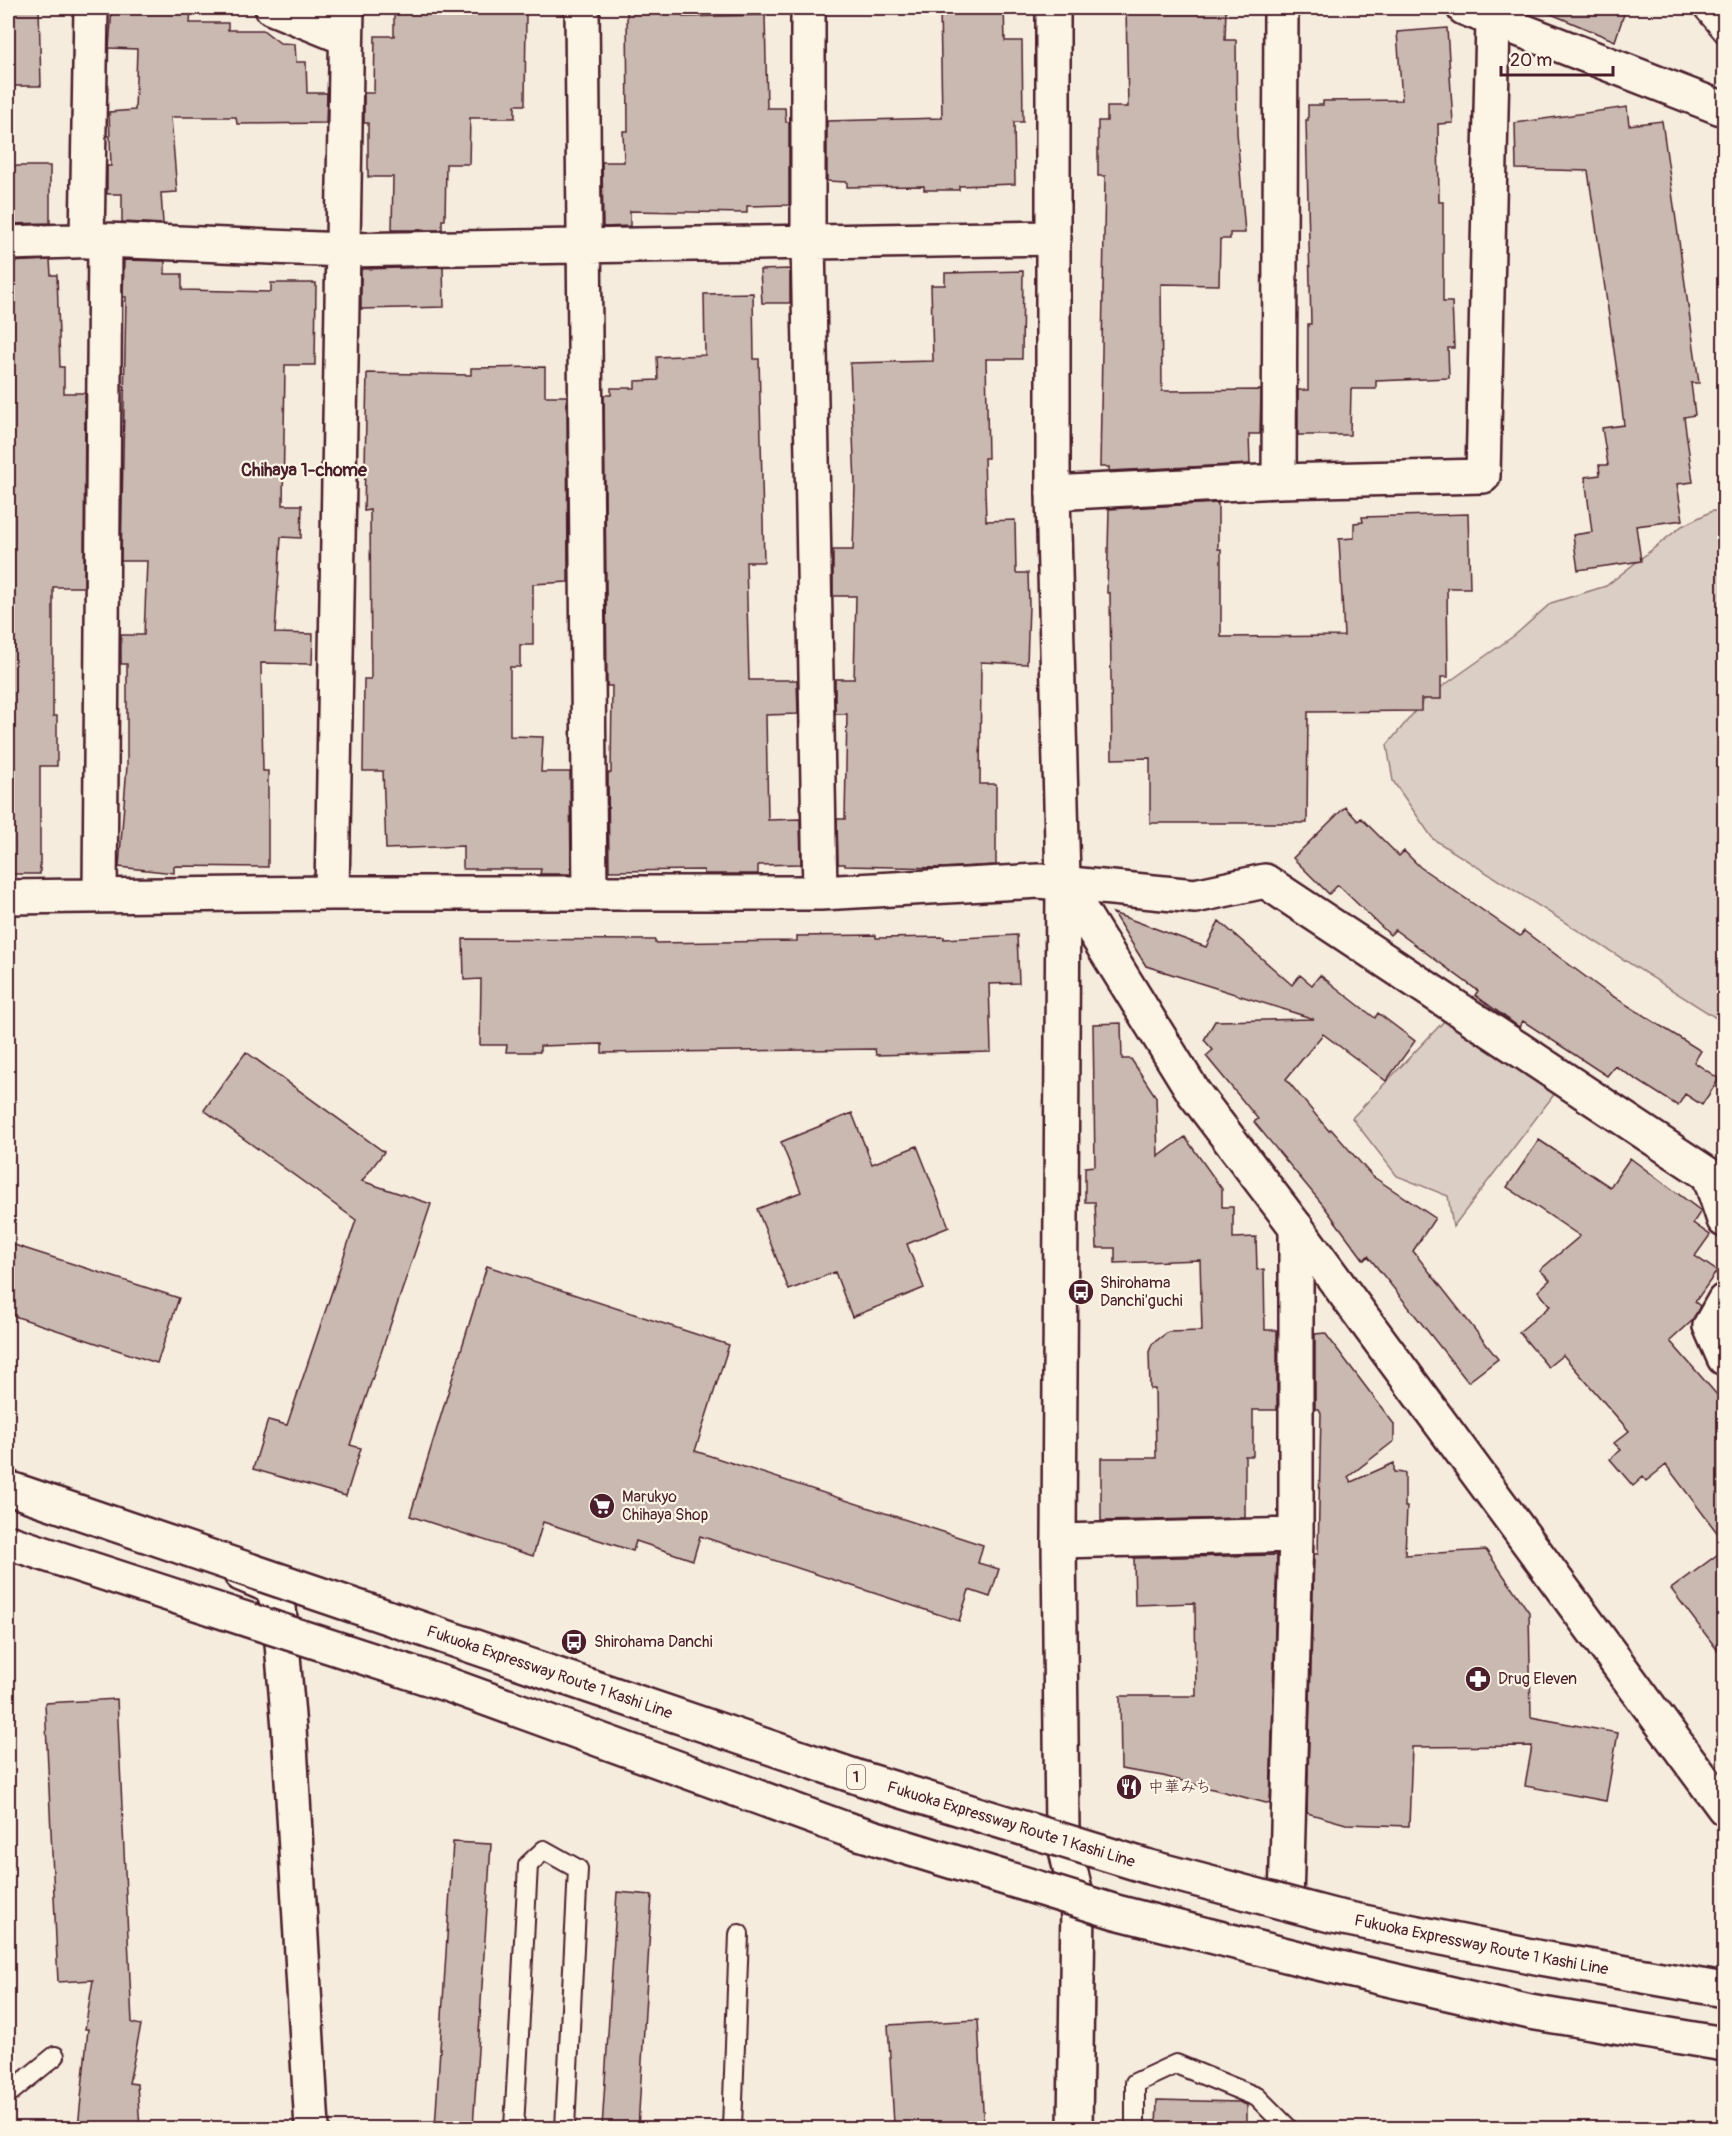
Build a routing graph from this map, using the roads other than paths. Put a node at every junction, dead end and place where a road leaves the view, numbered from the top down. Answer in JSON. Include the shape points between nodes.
{"nodes":[{"id":1,"x":91,"y":8,"type":"edge"},
{"id":2,"x":272,"y":8,"type":"edge"},
{"id":3,"x":582,"y":8,"type":"edge"},
{"id":4,"x":808,"y":8,"type":"edge"},
{"id":5,"x":1053,"y":8,"type":"edge"},
{"id":6,"x":1281,"y":8,"type":"edge"},
{"id":7,"x":1464,"y":8,"type":"edge"},
{"id":8,"x":1702,"y":8,"type":"edge"},
{"id":9,"x":1493,"y":20,"type":"junction"},
{"id":10,"x":346,"y":23,"type":"edge"},
{"id":11,"x":1725,"y":34,"type":"edge"},
{"id":12,"x":1725,"y":109,"type":"edge"},
{"id":13,"x":1054,"y":238,"type":"junction"},
{"id":14,"x":808,"y":240,"type":"junction"},
{"id":15,"x":96,"y":241,"type":"junction"},
{"id":16,"x":8,"y":243,"type":"edge"},
{"id":17,"x":585,"y":245,"type":"junction"},
{"id":18,"x":344,"y":250,"type":"junction"},
{"id":19,"x":1279,"y":481,"type":"junction"},
{"id":20,"x":1053,"y":493,"type":"junction"},
{"id":21,"x":1063,"y":881,"type":"junction"},
{"id":22,"x":332,"y":893,"type":"junction"},
{"id":23,"x":590,"y":893,"type":"junction"},
{"id":24,"x":820,"y":893,"type":"junction"},
{"id":25,"x":100,"y":896,"type":"junction"},
{"id":26,"x":8,"y":897,"type":"edge"},
{"id":27,"x":1725,"y":1220,"type":"edge"},
{"id":28,"x":1296,"y":1227,"type":"junction"},
{"id":29,"x":1725,"y":1302,"type":"edge"},
{"id":30,"x":1725,"y":1358,"type":"edge"},
{"id":31,"x":8,"y":1487,"type":"edge"},
{"id":32,"x":1296,"y":1535,"type":"junction"},
{"id":33,"x":1059,"y":1541,"type":"junction"},
{"id":34,"x":8,"y":1542,"type":"edge"},
{"id":35,"x":230,"y":1561,"type":"junction"},
{"id":36,"x":286,"y":1579,"type":"junction"},
{"id":37,"x":279,"y":1634,"type":"junction"},
{"id":38,"x":981,"y":1803,"type":"junction"},
{"id":39,"x":1725,"y":1808,"type":"edge"},
{"id":40,"x":1062,"y":1832,"type":"junction"},
{"id":41,"x":1286,"y":1902,"type":"junction"},
{"id":42,"x":1078,"y":1904,"type":"junction"},
{"id":43,"x":1140,"y":1920,"type":"junction"},
{"id":44,"x":739,"y":1934,"type":"dead end"},
{"id":45,"x":1725,"y":1991,"type":"edge"},
{"id":46,"x":1725,"y":2044,"type":"edge"},
{"id":47,"x":1725,"y":2052,"type":"edge"},
{"id":48,"x":55,"y":2056,"type":"dead end"},
{"id":49,"x":8,"y":2094,"type":"edge"},
{"id":50,"x":312,"y":2128,"type":"edge"},
{"id":51,"x":514,"y":2128,"type":"edge"},
{"id":52,"x":565,"y":2128,"type":"edge"},
{"id":53,"x":732,"y":2128,"type":"edge"},
{"id":54,"x":1075,"y":2128,"type":"edge"},
{"id":55,"x":1136,"y":2128,"type":"edge"},
{"id":56,"x":1288,"y":2128,"type":"edge"}],
"edges":[{"from":1,"to":15,"type":"main road"},
{"from":2,"to":10,"type":"main road"},
{"from":3,"to":17,"type":"main road"},
{"from":4,"to":14,"type":"main road"},
{"from":5,"to":13,"type":"main road"},
{"from":6,"to":19,"type":"main road"},
{"from":7,"to":9,"type":"main road"},
{"from":8,"to":11,"type":"lane"},
{"from":9,"to":12,"type":"main road"},
{"from":9,"to":19,"type":"main road","via":[[1482,476]]},
{"from":10,"to":18,"type":"main road"},
{"from":13,"to":14,"type":"main road"},
{"from":13,"to":20,"type":"main road"},
{"from":14,"to":17,"type":"main road"},
{"from":14,"to":24,"type":"main road"},
{"from":15,"to":16,"type":"main road"},
{"from":15,"to":18,"type":"main road"},
{"from":15,"to":25,"type":"main road"},
{"from":17,"to":18,"type":"main road"},
{"from":17,"to":23,"type":"main road"},
{"from":18,"to":22,"type":"main road"},
{"from":19,"to":20,"type":"main road"},
{"from":20,"to":21,"type":"main road"},
{"from":21,"to":24,"type":"main road"},
{"from":21,"to":27,"type":"main road","via":[[1195,896],[1266,881],[1709,1175]]},
{"from":21,"to":28,"type":"main road","via":[[1194,1093]]},
{"from":21,"to":33,"type":"main road"},
{"from":22,"to":23,"type":"main road"},
{"from":22,"to":25,"type":"main road"},
{"from":23,"to":24,"type":"main road"},
{"from":25,"to":26,"type":"main road"},
{"from":28,"to":32,"type":"main road"},
{"from":28,"to":39,"type":"main road"},
{"from":29,"to":30,"type":"main road","via":[[1710,1326]]},
{"from":31,"to":35,"type":"main road"},
{"from":31,"to":45,"type":"main road","name":"Fukuoka Expressway Route 1 Kashi Line","number":"1","bridge":true,"via":[[860,1778],[1149,1867],[1334,1916]]},
{"from":32,"to":33,"type":"main road"},
{"from":32,"to":41,"type":"main road"},
{"from":33,"to":40,"type":"main road"},
{"from":34,"to":37,"type":"main road"},
{"from":34,"to":46,"type":"main road","bridge":true,"via":[[449,1685],[843,1828],[1116,1912],[1530,2012]]},
{"from":35,"to":36,"type":"main road"},
{"from":35,"to":37,"type":"main road","via":[[232,1571],[272,1587],[279,1607]]},
{"from":36,"to":37,"type":"main road"},
{"from":36,"to":38,"type":"main road","via":[[592,1682]]},
{"from":37,"to":42,"type":"main road"},
{"from":37,"to":50,"type":"main road","via":[[289,1728]]},
{"from":38,"to":40,"type":"main road"},
{"from":38,"to":42,"type":"main road","via":[[987,1813],[1044,1830],[1056,1844]]},
{"from":40,"to":41,"type":"main road"},
{"from":40,"to":42,"type":"main road"},
{"from":40,"to":43,"type":"main road","via":[[1084,1892],[1092,1900],[1137,1911]]},
{"from":41,"to":45,"type":"main road","via":[[1620,1973]]},
{"from":42,"to":43,"type":"main road"},
{"from":42,"to":54,"type":"main road"},
{"from":43,"to":47,"type":"main road","via":[[1272,1954]]},
{"from":44,"to":53,"type":"lane"},
{"from":48,"to":49,"type":"lane"},
{"from":51,"to":52,"type":"lane","via":[[528,1865],[544,1850],[578,1869]]},
{"from":55,"to":56,"type":"lane","via":[[1135,2083],[1176,2064],[1257,2097]]}]}
